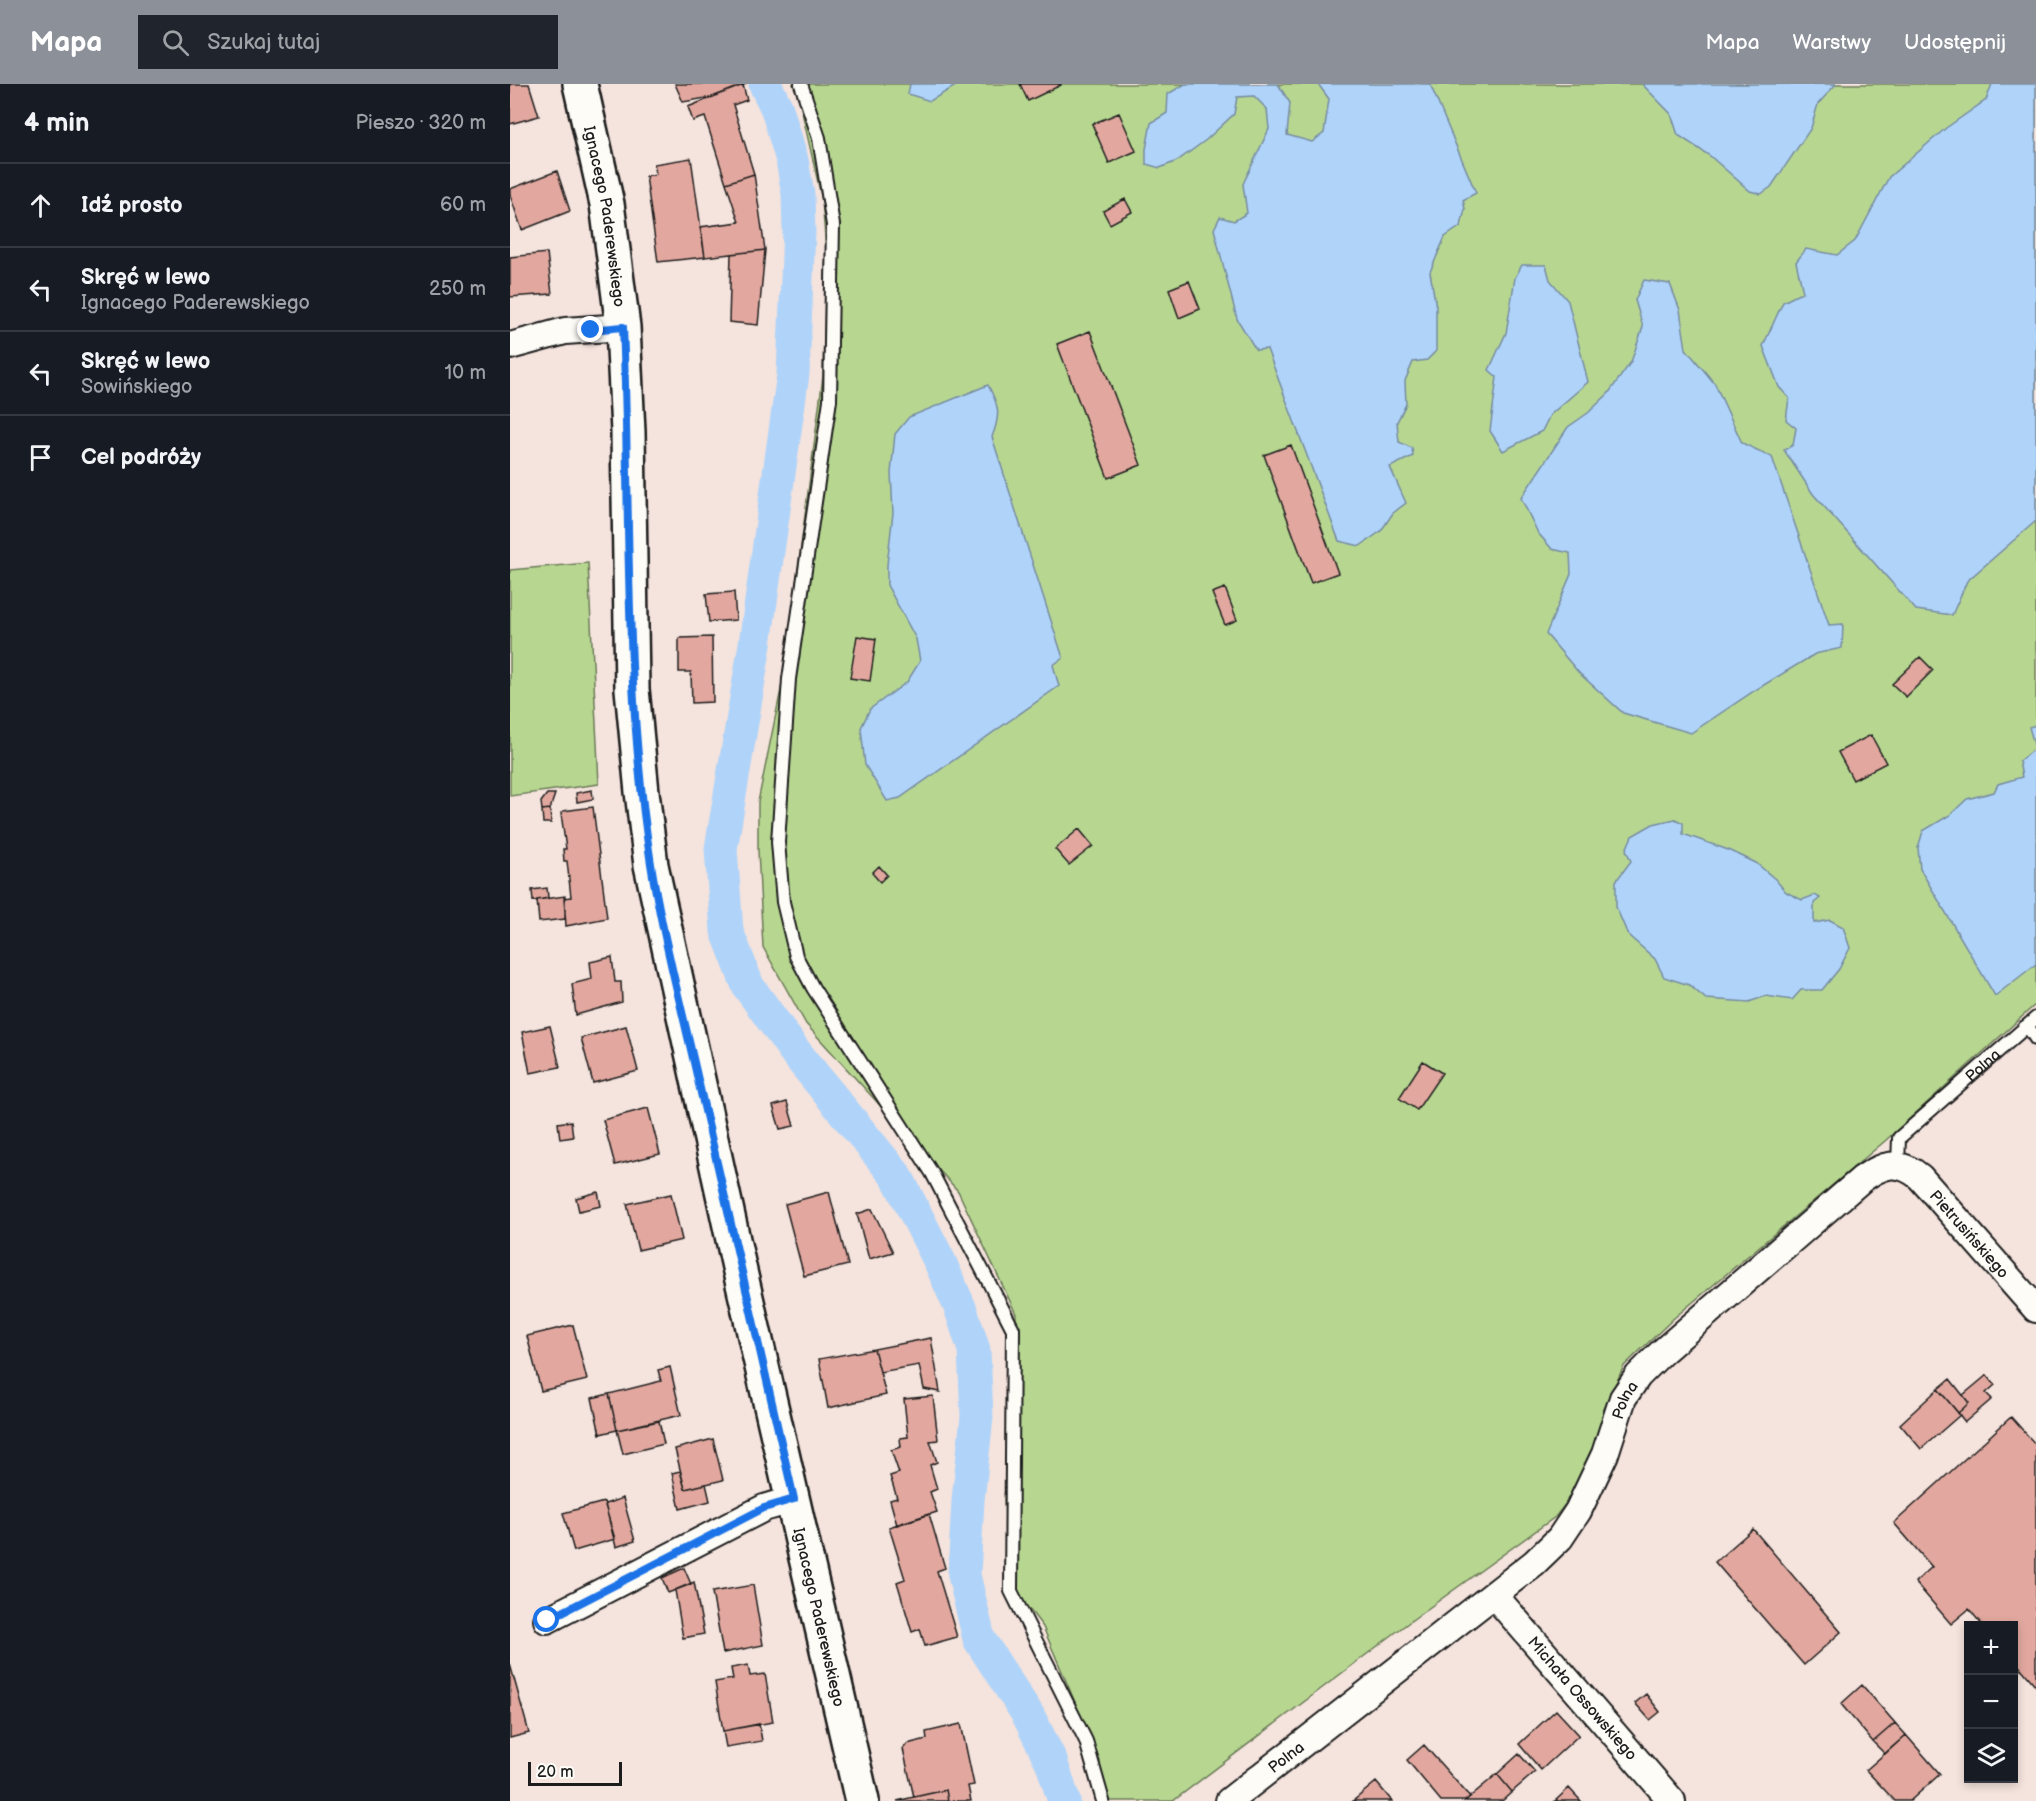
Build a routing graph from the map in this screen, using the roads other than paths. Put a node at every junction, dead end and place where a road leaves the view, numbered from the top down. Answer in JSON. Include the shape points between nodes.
{"nodes":[{"id":1,"x":580,"y":84,"type":"edge"},
{"id":2,"x":801,"y":84,"type":"edge"},
{"id":3,"x":623,"y":327,"type":"junction"},
{"id":4,"x":510,"y":346,"type":"edge"},
{"id":5,"x":2036,"y":1017,"type":"edge"},
{"id":6,"x":2025,"y":1027,"type":"junction"},
{"id":7,"x":2036,"y":1038,"type":"edge"},
{"id":8,"x":1898,"y":1165,"type":"junction"},
{"id":9,"x":2036,"y":1309,"type":"edge"},
{"id":10,"x":794,"y":1499,"type":"junction"},
{"id":11,"x":1494,"y":1595,"type":"junction"},
{"id":12,"x":547,"y":1620,"type":"dead end"},
{"id":13,"x":862,"y":1801,"type":"edge"},
{"id":14,"x":1103,"y":1801,"type":"edge"},
{"id":15,"x":1229,"y":1801,"type":"edge"},
{"id":16,"x":1672,"y":1801,"type":"edge"}],
"edges":[{"from":1,"to":3,"type":"main road","name":"Ignacego Paderewskiego","via":[[607,204]]},
{"from":2,"to":14,"type":"lane","via":[[819,138],[833,225],[830,400],[789,679],[778,842],[783,903],[796,956],[813,988],[932,1173],[1013,1329],[1011,1591],[1086,1742]]},
{"from":3,"to":4,"type":"street","via":[[565,331]]},
{"from":3,"to":10,"type":"main road","name":"Ignacego Paderewskiego","via":[[632,689],[651,865]]},
{"from":5,"to":6,"type":"lane","name":"Polna"},
{"from":6,"to":7,"type":"lane"},
{"from":6,"to":8,"type":"lane","name":"Polna","via":[[1899,1138]]},
{"from":8,"to":9,"type":"street","name":"Pietrusińskiego","via":[[1920,1177]]},
{"from":8,"to":11,"type":"street","name":"Polna","via":[[1875,1169],[1862,1179],[1638,1376],[1623,1398],[1605,1454],[1578,1511],[1560,1538]]},
{"from":10,"to":12,"type":"street","via":[[764,1508]]},
{"from":10,"to":13,"type":"main road","name":"Ignacego Paderewskiego"},
{"from":11,"to":15,"type":"street","name":"Polna"},
{"from":11,"to":16,"type":"street","name":"Michała Ossowskiego"}]}
